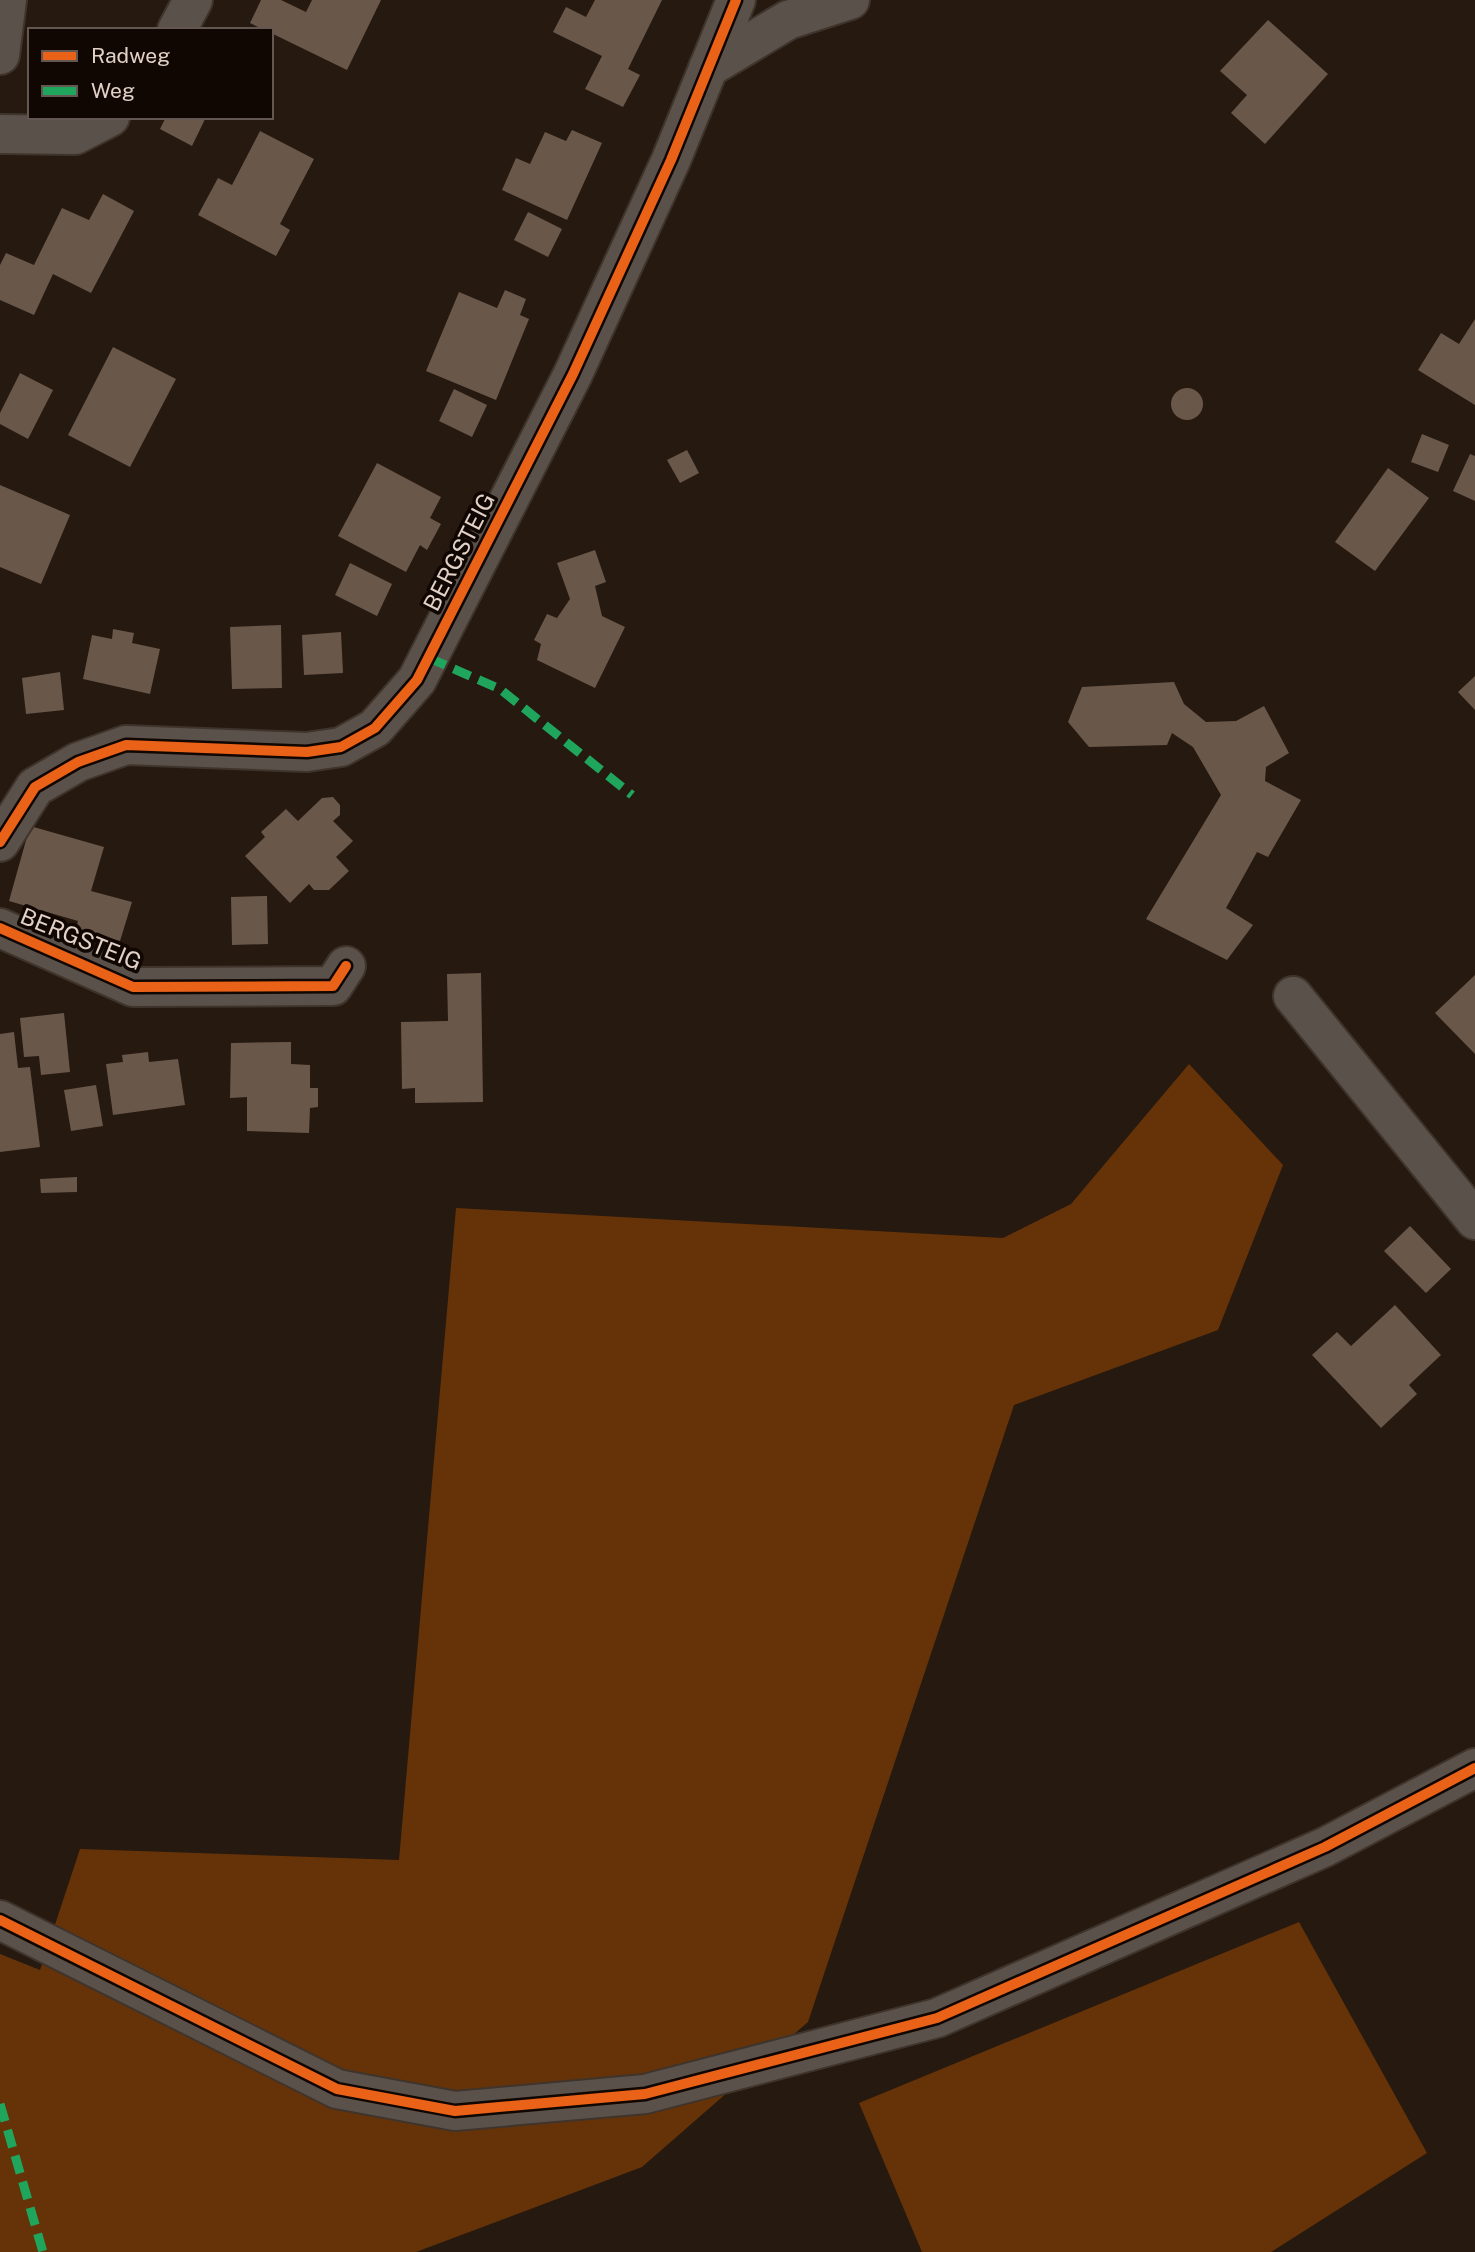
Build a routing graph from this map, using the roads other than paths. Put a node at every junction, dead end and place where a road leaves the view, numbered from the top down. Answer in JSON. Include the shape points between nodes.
{"nodes":[{"id":1,"x":7,"y":0,"type":"edge"},
{"id":2,"x":193,"y":0,"type":"edge"},
{"id":3,"x":736,"y":0,"type":"edge"},
{"id":4,"x":850,"y":0,"type":"edge"},
{"id":5,"x":178,"y":28,"type":"edge"},
{"id":6,"x":0,"y":55,"type":"edge"},
{"id":7,"x":708,"y":68,"type":"junction"},
{"id":8,"x":106,"y":119,"type":"edge"},
{"id":9,"x":0,"y":134,"type":"edge"},
{"id":10,"x":0,"y":842,"type":"edge"},
{"id":11,"x":0,"y":928,"type":"edge"},
{"id":12,"x":346,"y":966,"type":"dead end"},
{"id":13,"x":1293,"y":996,"type":"dead end"},
{"id":14,"x":1475,"y":1220,"type":"edge"},
{"id":15,"x":1475,"y":1768,"type":"edge"},
{"id":16,"x":0,"y":1920,"type":"edge"}],
"edges":[{"from":1,"to":6,"type":"street"},
{"from":2,"to":5,"type":"street"},
{"from":3,"to":7,"type":"street","name":"BERGSTEIG"},
{"from":4,"to":7,"type":"street","via":[[788,20]]},
{"from":7,"to":10,"type":"street","name":"BERGSTEIG","via":[[567,386],[417,680],[375,728],[341,747],[307,752],[126,746],[78,762],[36,787]]},
{"from":8,"to":9,"type":"street","via":[[75,135]]},
{"from":11,"to":12,"type":"street","name":"BERGSTEIG","via":[[132,988],[333,986]]},
{"from":13,"to":14,"type":"street"},
{"from":15,"to":16,"type":"street","via":[[1325,1847],[937,2018],[645,2094],[455,2111],[337,2089]]}]}
